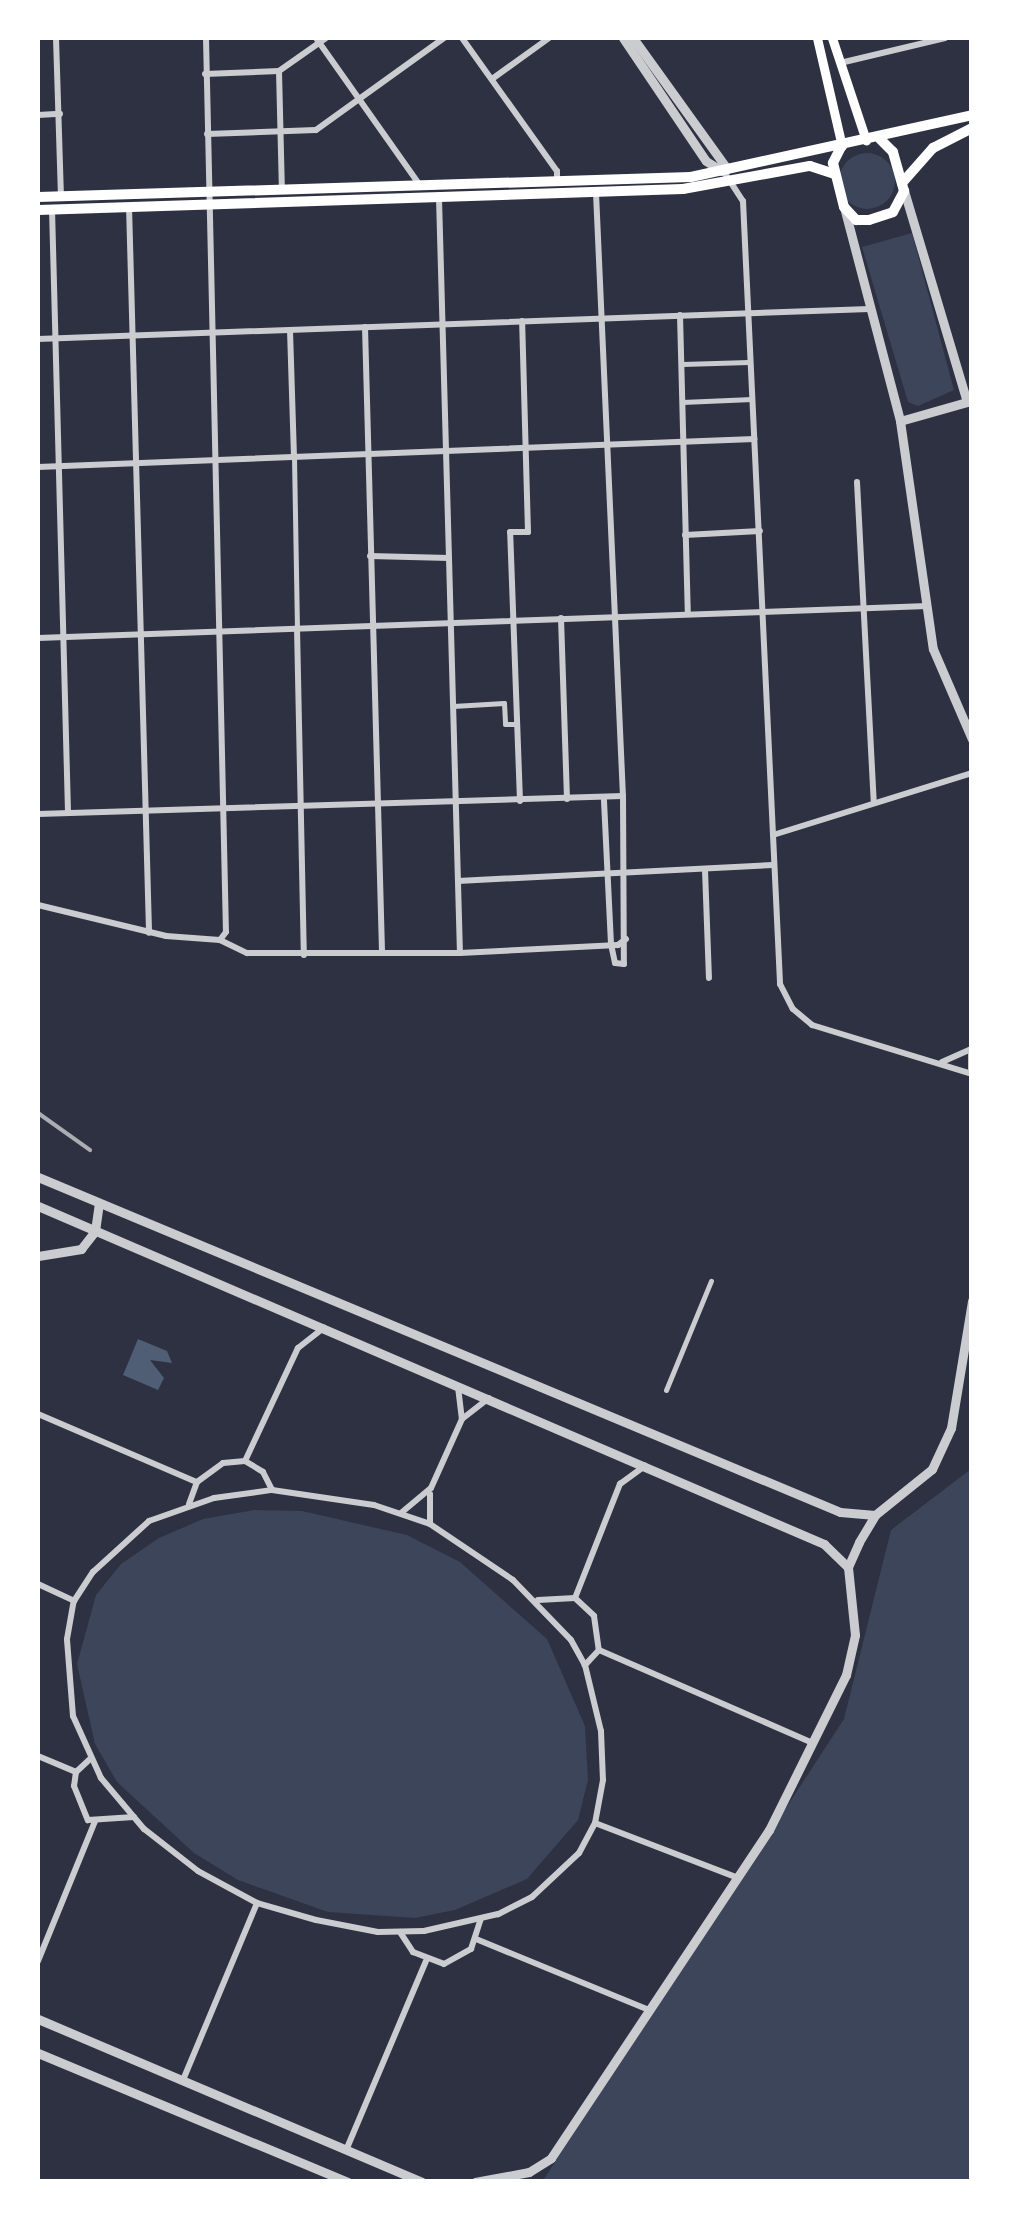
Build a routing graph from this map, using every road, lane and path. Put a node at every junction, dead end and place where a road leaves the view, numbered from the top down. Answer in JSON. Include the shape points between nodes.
{"nodes":[{"id":1,"x":56,"y":38,"type":"edge"},
{"id":2,"x":206,"y":38,"type":"edge"},
{"id":3,"x":444,"y":38,"type":"edge"},
{"id":4,"x":462,"y":38,"type":"edge"},
{"id":5,"x":549,"y":38,"type":"edge"},
{"id":6,"x":623,"y":38,"type":"edge"},
{"id":7,"x":633,"y":38,"type":"edge"},
{"id":8,"x":817,"y":38,"type":"edge"},
{"id":9,"x":832,"y":38,"type":"edge"},
{"id":10,"x":945,"y":38,"type":"edge"},
{"id":11,"x":321,"y":39,"type":"edge"},
{"id":12,"x":838,"y":63,"type":"junction"},
{"id":13,"x":280,"y":71,"type":"junction"},
{"id":14,"x":205,"y":74,"type":"junction"},
{"id":15,"x":492,"y":79,"type":"junction"},
{"id":16,"x":359,"y":100,"type":"junction"},
{"id":17,"x":60,"y":114,"type":"junction"},
{"id":18,"x":38,"y":115,"type":"edge"},
{"id":19,"x":972,"y":115,"type":"edge"},
{"id":20,"x":972,"y":128,"type":"edge"},
{"id":21,"x":281,"y":133,"type":"junction"},
{"id":22,"x":207,"y":134,"type":"junction"},
{"id":23,"x":874,"y":140,"type":"junction"},
{"id":24,"x":841,"y":148,"type":"junction"},
{"id":25,"x":706,"y":161,"type":"junction"},
{"id":26,"x":726,"y":172,"type":"junction"},
{"id":27,"x":834,"y":174,"type":"junction"},
{"id":28,"x":704,"y":175,"type":"junction"},
{"id":29,"x":557,"y":181,"type":"junction"},
{"id":30,"x":736,"y":183,"type":"junction"},
{"id":31,"x":420,"y":185,"type":"junction"},
{"id":32,"x":903,"y":187,"type":"junction"},
{"id":33,"x":282,"y":190,"type":"junction"},
{"id":34,"x":208,"y":191,"type":"junction"},
{"id":35,"x":596,"y":192,"type":"junction"},
{"id":36,"x":62,"y":196,"type":"junction"},
{"id":37,"x":38,"y":197,"type":"edge"},
{"id":38,"x":440,"y":198,"type":"junction"},
{"id":39,"x":206,"y":204,"type":"junction"},
{"id":40,"x":129,"y":205,"type":"junction"},
{"id":41,"x":844,"y":207,"type":"junction"},
{"id":42,"x":52,"y":209,"type":"junction"},
{"id":43,"x":38,"y":210,"type":"edge"},
{"id":44,"x":869,"y":308,"type":"junction"},
{"id":45,"x":746,"y":313,"type":"junction"},
{"id":46,"x":680,"y":316,"type":"junction"},
{"id":47,"x":600,"y":318,"type":"junction"},
{"id":48,"x":522,"y":321,"type":"junction"},
{"id":49,"x":445,"y":324,"type":"junction"},
{"id":50,"x":365,"y":328,"type":"junction"},
{"id":51,"x":210,"y":330,"type":"junction"},
{"id":52,"x":290,"y":330,"type":"junction"},
{"id":53,"x":134,"y":335,"type":"junction"},
{"id":54,"x":55,"y":338,"type":"junction"},
{"id":55,"x":38,"y":339,"type":"edge"},
{"id":56,"x":749,"y":362,"type":"junction"},
{"id":57,"x":681,"y":364,"type":"junction"},
{"id":58,"x":752,"y":398,"type":"junction"},
{"id":59,"x":682,"y":402,"type":"junction"},
{"id":60,"x":967,"y":402,"type":"junction"},
{"id":61,"x":971,"y":415,"type":"edge"},
{"id":62,"x":900,"y":422,"type":"junction"},
{"id":63,"x":754,"y":439,"type":"junction"},
{"id":64,"x":682,"y":443,"type":"junction"},
{"id":65,"x":603,"y":445,"type":"junction"},
{"id":66,"x":526,"y":449,"type":"junction"},
{"id":67,"x":446,"y":451,"type":"junction"},
{"id":68,"x":368,"y":454,"type":"junction"},
{"id":69,"x":294,"y":457,"type":"junction"},
{"id":70,"x":213,"y":460,"type":"junction"},
{"id":71,"x":137,"y":463,"type":"junction"},
{"id":72,"x":58,"y":466,"type":"junction"},
{"id":73,"x":38,"y":467,"type":"edge"},
{"id":74,"x":857,"y":482,"type":"dead end"},
{"id":75,"x":760,"y":531,"type":"junction"},
{"id":76,"x":685,"y":535,"type":"junction"},
{"id":77,"x":370,"y":556,"type":"junction"},
{"id":78,"x":450,"y":558,"type":"junction"},
{"id":79,"x":863,"y":606,"type":"junction"},
{"id":80,"x":927,"y":606,"type":"junction"},
{"id":81,"x":764,"y":610,"type":"junction"},
{"id":82,"x":688,"y":613,"type":"junction"},
{"id":83,"x":610,"y":616,"type":"junction"},
{"id":84,"x":561,"y":618,"type":"junction"},
{"id":85,"x":515,"y":620,"type":"junction"},
{"id":86,"x":448,"y":622,"type":"junction"},
{"id":87,"x":373,"y":625,"type":"junction"},
{"id":88,"x":298,"y":628,"type":"junction"},
{"id":89,"x":217,"y":631,"type":"junction"},
{"id":90,"x":143,"y":634,"type":"junction"},
{"id":91,"x":63,"y":637,"type":"junction"},
{"id":92,"x":38,"y":638,"type":"edge"},
{"id":93,"x":451,"y":706,"type":"junction"},
{"id":94,"x":516,"y":724,"type":"junction"},
{"id":95,"x":972,"y":739,"type":"edge"},
{"id":96,"x":972,"y":772,"type":"edge"},
{"id":97,"x":623,"y":796,"type":"junction"},
{"id":98,"x":567,"y":800,"type":"junction"},
{"id":99,"x":604,"y":800,"type":"junction"},
{"id":100,"x":520,"y":801,"type":"junction"},
{"id":101,"x":456,"y":803,"type":"junction"},
{"id":102,"x":874,"y":803,"type":"junction"},
{"id":103,"x":377,"y":807,"type":"junction"},
{"id":104,"x":146,"y":810,"type":"junction"},
{"id":105,"x":222,"y":810,"type":"junction"},
{"id":106,"x":302,"y":810,"type":"junction"},
{"id":107,"x":68,"y":813,"type":"junction"},
{"id":108,"x":38,"y":814,"type":"edge"},
{"id":109,"x":773,"y":834,"type":"junction"},
{"id":110,"x":773,"y":865,"type":"junction"},
{"id":111,"x":705,"y":870,"type":"junction"},
{"id":112,"x":625,"y":873,"type":"junction"},
{"id":113,"x":606,"y":874,"type":"junction"},
{"id":114,"x":458,"y":880,"type":"junction"},
{"id":115,"x":38,"y":905,"type":"edge"},
{"id":116,"x":149,"y":932,"type":"junction"},
{"id":117,"x":627,"y":936,"type":"junction"},
{"id":118,"x":220,"y":940,"type":"junction"},
{"id":119,"x":611,"y":944,"type":"junction"},
{"id":120,"x":382,"y":953,"type":"junction"},
{"id":121,"x":460,"y":953,"type":"junction"},
{"id":122,"x":304,"y":955,"type":"junction"},
{"id":123,"x":710,"y":978,"type":"dead end"},
{"id":124,"x":972,"y":1050,"type":"edge"},
{"id":125,"x":936,"y":1063,"type":"junction"},
{"id":126,"x":972,"y":1071,"type":"edge"},
{"id":127,"x":38,"y":1178,"type":"edge"},
{"id":128,"x":99,"y":1202,"type":"junction"},
{"id":129,"x":38,"y":1206,"type":"edge"},
{"id":130,"x":96,"y":1232,"type":"junction"},
{"id":131,"x":40,"y":1257,"type":"edge"},
{"id":132,"x":38,"y":1269,"type":"edge"},
{"id":133,"x":711,"y":1281,"type":"dead end"},
{"id":134,"x":972,"y":1301,"type":"edge"},
{"id":135,"x":324,"y":1328,"type":"junction"},
{"id":136,"x":458,"y":1385,"type":"junction"},
{"id":137,"x":666,"y":1390,"type":"dead end"},
{"id":138,"x":489,"y":1398,"type":"junction"},
{"id":139,"x":38,"y":1414,"type":"edge"},
{"id":140,"x":462,"y":1419,"type":"junction"},
{"id":141,"x":245,"y":1461,"type":"junction"},
{"id":142,"x":646,"y":1465,"type":"junction"},
{"id":143,"x":198,"y":1482,"type":"junction"},
{"id":144,"x":431,"y":1488,"type":"junction"},
{"id":145,"x":272,"y":1490,"type":"junction"},
{"id":146,"x":189,"y":1506,"type":"junction"},
{"id":147,"x":400,"y":1514,"type":"junction"},
{"id":148,"x":875,"y":1515,"type":"junction"},
{"id":149,"x":430,"y":1524,"type":"junction"},
{"id":150,"x":848,"y":1567,"type":"junction"},
{"id":151,"x":38,"y":1584,"type":"edge"},
{"id":152,"x":575,"y":1598,"type":"junction"},
{"id":153,"x":74,"y":1600,"type":"junction"},
{"id":154,"x":538,"y":1600,"type":"junction"},
{"id":155,"x":598,"y":1650,"type":"junction"},
{"id":156,"x":585,"y":1665,"type":"junction"},
{"id":157,"x":814,"y":1744,"type":"junction"},
{"id":158,"x":38,"y":1756,"type":"edge"},
{"id":159,"x":90,"y":1758,"type":"junction"},
{"id":160,"x":76,"y":1772,"type":"junction"},
{"id":161,"x":134,"y":1818,"type":"junction"},
{"id":162,"x":95,"y":1822,"type":"junction"},
{"id":163,"x":595,"y":1823,"type":"junction"},
{"id":164,"x":736,"y":1877,"type":"junction"},
{"id":165,"x":257,"y":1903,"type":"junction"},
{"id":166,"x":480,"y":1919,"type":"junction"},
{"id":167,"x":399,"y":1931,"type":"junction"},
{"id":168,"x":476,"y":1939,"type":"junction"},
{"id":169,"x":38,"y":1961,"type":"edge"},
{"id":170,"x":426,"y":1961,"type":"junction"},
{"id":171,"x":649,"y":2010,"type":"junction"},
{"id":172,"x":38,"y":2018,"type":"edge"},
{"id":173,"x":38,"y":2053,"type":"edge"},
{"id":174,"x":183,"y":2080,"type":"junction"},
{"id":175,"x":347,"y":2148,"type":"junction"},
{"id":176,"x":348,"y":2182,"type":"edge"},
{"id":177,"x":422,"y":2182,"type":"edge"},
{"id":178,"x":474,"y":2182,"type":"edge"}],
"edges":[{"from":1,"to":17,"type":"street"},
{"from":2,"to":14,"type":"street"},
{"from":3,"to":16,"type":"street"},
{"from":4,"to":15,"type":"street"},
{"from":5,"to":15,"type":"street"},
{"from":6,"to":25,"type":"street"},
{"from":7,"to":26,"type":"street"},
{"from":8,"to":24,"type":"main road","via":[[843,132]]},
{"from":9,"to":12,"type":"main road"},
{"from":10,"to":12,"type":"street"},
{"from":11,"to":13,"type":"street"},
{"from":11,"to":16,"type":"street"},
{"from":12,"to":23,"type":"main road","via":[[857,128]]},
{"from":13,"to":14,"type":"street"},
{"from":13,"to":21,"type":"street"},
{"from":14,"to":22,"type":"street"},
{"from":15,"to":29,"type":"street","via":[[557,171]]},
{"from":16,"to":21,"type":"street","via":[[316,130]]},
{"from":16,"to":31,"type":"street"},
{"from":17,"to":18,"type":"street"},
{"from":17,"to":36,"type":"street"},
{"from":19,"to":23,"type":"main road"},
{"from":20,"to":32,"type":"main road","via":[[933,148]]},
{"from":21,"to":22,"type":"street"},
{"from":21,"to":33,"type":"street"},
{"from":22,"to":34,"type":"street"},
{"from":23,"to":24,"type":"main road"},
{"from":23,"to":32,"type":"main road","via":[[894,152]]},
{"from":24,"to":26,"type":"main road"},
{"from":24,"to":27,"type":"main road"},
{"from":25,"to":26,"type":"street"},
{"from":25,"to":28,"type":"street"},
{"from":26,"to":28,"type":"main road"},
{"from":26,"to":30,"type":"street"},
{"from":27,"to":30,"type":"main road","via":[[810,166]]},
{"from":27,"to":41,"type":"main road"},
{"from":28,"to":29,"type":"main road"},
{"from":29,"to":31,"type":"main road"},
{"from":30,"to":35,"type":"main road"},
{"from":30,"to":45,"type":"street"},
{"from":31,"to":33,"type":"main road"},
{"from":32,"to":41,"type":"main road","via":[[900,206],[878,218],[856,220]]},
{"from":32,"to":60,"type":"street"},
{"from":33,"to":34,"type":"main road"},
{"from":34,"to":36,"type":"main road"},
{"from":34,"to":39,"type":"street"},
{"from":35,"to":38,"type":"main road"},
{"from":35,"to":47,"type":"street"},
{"from":36,"to":37,"type":"main road"},
{"from":38,"to":39,"type":"main road"},
{"from":38,"to":49,"type":"street"},
{"from":39,"to":40,"type":"main road"},
{"from":39,"to":51,"type":"street"},
{"from":40,"to":42,"type":"main road"},
{"from":40,"to":53,"type":"street"},
{"from":41,"to":44,"type":"street"},
{"from":42,"to":43,"type":"main road"},
{"from":42,"to":54,"type":"street"},
{"from":44,"to":45,"type":"street"},
{"from":44,"to":62,"type":"street"},
{"from":45,"to":46,"type":"street"},
{"from":45,"to":56,"type":"street"},
{"from":46,"to":47,"type":"street"},
{"from":46,"to":57,"type":"street"},
{"from":47,"to":48,"type":"street"},
{"from":47,"to":65,"type":"street"},
{"from":48,"to":49,"type":"street"},
{"from":48,"to":66,"type":"street"},
{"from":49,"to":50,"type":"street"},
{"from":49,"to":67,"type":"street"},
{"from":50,"to":52,"type":"street"},
{"from":50,"to":68,"type":"street"},
{"from":51,"to":52,"type":"street"},
{"from":51,"to":53,"type":"street"},
{"from":51,"to":70,"type":"street"},
{"from":52,"to":69,"type":"street"},
{"from":53,"to":54,"type":"street"},
{"from":53,"to":71,"type":"street"},
{"from":54,"to":55,"type":"street"},
{"from":54,"to":72,"type":"street"},
{"from":56,"to":57,"type":"street"},
{"from":56,"to":58,"type":"street"},
{"from":57,"to":59,"type":"street"},
{"from":58,"to":59,"type":"street"},
{"from":58,"to":63,"type":"street"},
{"from":59,"to":64,"type":"street"},
{"from":60,"to":61,"type":"street"},
{"from":60,"to":62,"type":"street"},
{"from":62,"to":80,"type":"street"},
{"from":63,"to":64,"type":"street"},
{"from":63,"to":75,"type":"street"},
{"from":64,"to":65,"type":"street"},
{"from":64,"to":76,"type":"street"},
{"from":65,"to":66,"type":"street"},
{"from":65,"to":83,"type":"street"},
{"from":66,"to":67,"type":"street"},
{"from":66,"to":85,"type":"street","via":[[528,532],[510,532]]},
{"from":67,"to":68,"type":"street"},
{"from":67,"to":78,"type":"street"},
{"from":68,"to":69,"type":"street"},
{"from":68,"to":77,"type":"street"},
{"from":69,"to":70,"type":"street"},
{"from":69,"to":88,"type":"street"},
{"from":70,"to":71,"type":"street"},
{"from":70,"to":89,"type":"street"},
{"from":71,"to":72,"type":"street"},
{"from":71,"to":90,"type":"street"},
{"from":72,"to":73,"type":"street"},
{"from":72,"to":91,"type":"street"},
{"from":74,"to":79,"type":"street"},
{"from":75,"to":76,"type":"street"},
{"from":75,"to":81,"type":"street"},
{"from":76,"to":82,"type":"street"},
{"from":77,"to":78,"type":"street"},
{"from":77,"to":87,"type":"street"},
{"from":78,"to":86,"type":"street"},
{"from":79,"to":80,"type":"street"},
{"from":79,"to":81,"type":"street"},
{"from":79,"to":102,"type":"street"},
{"from":80,"to":95,"type":"street","via":[[944,684]]},
{"from":81,"to":82,"type":"street"},
{"from":81,"to":109,"type":"street"},
{"from":82,"to":83,"type":"street"},
{"from":83,"to":84,"type":"street"},
{"from":83,"to":97,"type":"street"},
{"from":84,"to":85,"type":"street"},
{"from":84,"to":98,"type":"street"},
{"from":85,"to":86,"type":"street"},
{"from":85,"to":94,"type":"street"},
{"from":86,"to":87,"type":"street"},
{"from":86,"to":93,"type":"street"},
{"from":87,"to":88,"type":"street"},
{"from":87,"to":103,"type":"street"},
{"from":88,"to":89,"type":"street"},
{"from":88,"to":106,"type":"street"},
{"from":89,"to":90,"type":"street"},
{"from":89,"to":105,"type":"street"},
{"from":90,"to":91,"type":"street"},
{"from":90,"to":104,"type":"street"},
{"from":91,"to":92,"type":"street"},
{"from":91,"to":107,"type":"street"},
{"from":93,"to":94,"type":"street","via":[[504,703],[505,724]]},
{"from":93,"to":101,"type":"street"},
{"from":94,"to":100,"type":"street"},
{"from":96,"to":102,"type":"street"},
{"from":97,"to":99,"type":"street"},
{"from":97,"to":112,"type":"street"},
{"from":98,"to":99,"type":"street"},
{"from":98,"to":100,"type":"street"},
{"from":99,"to":113,"type":"street"},
{"from":100,"to":101,"type":"street"},
{"from":101,"to":103,"type":"street"},
{"from":101,"to":114,"type":"street"},
{"from":102,"to":109,"type":"street"},
{"from":103,"to":106,"type":"street"},
{"from":103,"to":120,"type":"street"},
{"from":104,"to":105,"type":"street"},
{"from":104,"to":107,"type":"street"},
{"from":104,"to":116,"type":"street"},
{"from":105,"to":106,"type":"street"},
{"from":105,"to":118,"type":"street","via":[[226,932]]},
{"from":106,"to":122,"type":"street"},
{"from":107,"to":108,"type":"street"},
{"from":109,"to":110,"type":"street"},
{"from":110,"to":111,"type":"street"},
{"from":110,"to":125,"type":"street","via":[[784,994],[804,1020]]},
{"from":111,"to":112,"type":"street"},
{"from":111,"to":123,"type":"street"},
{"from":112,"to":113,"type":"street"},
{"from":112,"to":117,"type":"street"},
{"from":113,"to":114,"type":"street"},
{"from":113,"to":119,"type":"street"},
{"from":114,"to":121,"type":"street"},
{"from":115,"to":116,"type":"street"},
{"from":116,"to":118,"type":"street"},
{"from":117,"to":119,"type":"street"},
{"from":117,"to":119,"type":"street","via":[[627,962],[615,963]]},
{"from":118,"to":122,"type":"street","via":[[247,953]]},
{"from":119,"to":121,"type":"street"},
{"from":120,"to":121,"type":"street"},
{"from":120,"to":122,"type":"street"},
{"from":124,"to":125,"type":"street"},
{"from":124,"to":126,"type":"street"},
{"from":125,"to":126,"type":"street"},
{"from":127,"to":128,"type":"street"},
{"from":128,"to":130,"type":"street"},
{"from":128,"to":148,"type":"street","via":[[840,1512]]},
{"from":129,"to":130,"type":"street"},
{"from":130,"to":131,"type":"street","via":[[80,1249]]},
{"from":130,"to":135,"type":"street"},
{"from":131,"to":132,"type":"street"},
{"from":133,"to":137,"type":"street"},
{"from":134,"to":148,"type":"street","via":[[951,1428],[932,1470]]},
{"from":135,"to":136,"type":"street"},
{"from":135,"to":141,"type":"street","via":[[298,1348]]},
{"from":136,"to":138,"type":"street"},
{"from":136,"to":140,"type":"street"},
{"from":138,"to":140,"type":"street"},
{"from":138,"to":142,"type":"street"},
{"from":139,"to":143,"type":"street"},
{"from":140,"to":144,"type":"street"},
{"from":141,"to":143,"type":"street","via":[[224,1463]]},
{"from":141,"to":145,"type":"street","via":[[263,1472]]},
{"from":142,"to":150,"type":"street","via":[[834,1548]]},
{"from":142,"to":152,"type":"street","via":[[620,1484]]},
{"from":143,"to":146,"type":"street"},
{"from":144,"to":147,"type":"street","via":[[420,1504]]},
{"from":144,"to":149,"type":"street"},
{"from":145,"to":146,"type":"street"},
{"from":145,"to":147,"type":"street"},
{"from":146,"to":153,"type":"street","via":[[134,1534]]},
{"from":147,"to":149,"type":"street"},
{"from":148,"to":150,"type":"street"},
{"from":149,"to":154,"type":"street"},
{"from":150,"to":157,"type":"street","via":[[855,1647]]},
{"from":151,"to":153,"type":"street"},
{"from":152,"to":154,"type":"street"},
{"from":152,"to":155,"type":"street","via":[[594,1616]]},
{"from":153,"to":159,"type":"street","via":[[68,1680]]},
{"from":154,"to":156,"type":"street"},
{"from":155,"to":156,"type":"street"},
{"from":155,"to":157,"type":"street"},
{"from":156,"to":163,"type":"street","via":[[601,1732],[603,1780]]},
{"from":157,"to":164,"type":"street"},
{"from":158,"to":160,"type":"street"},
{"from":159,"to":160,"type":"street"},
{"from":159,"to":161,"type":"street"},
{"from":160,"to":162,"type":"street","via":[[76,1800]]},
{"from":161,"to":162,"type":"street"},
{"from":161,"to":165,"type":"street","via":[[198,1871]]},
{"from":162,"to":169,"type":"street"},
{"from":163,"to":164,"type":"street"},
{"from":163,"to":166,"type":"street","via":[[580,1853],[532,1897]]},
{"from":164,"to":171,"type":"street"},
{"from":165,"to":167,"type":"street","via":[[362,1930]]},
{"from":165,"to":174,"type":"street"},
{"from":166,"to":167,"type":"street"},
{"from":166,"to":168,"type":"street"},
{"from":167,"to":170,"type":"street"},
{"from":168,"to":170,"type":"street","via":[[454,1961]]},
{"from":168,"to":171,"type":"street"},
{"from":170,"to":175,"type":"street"},
{"from":171,"to":178,"type":"street","via":[[550,2158],[529,2172]]},
{"from":172,"to":174,"type":"street"},
{"from":173,"to":176,"type":"street"},
{"from":174,"to":175,"type":"street"},
{"from":175,"to":177,"type":"street"}]}
